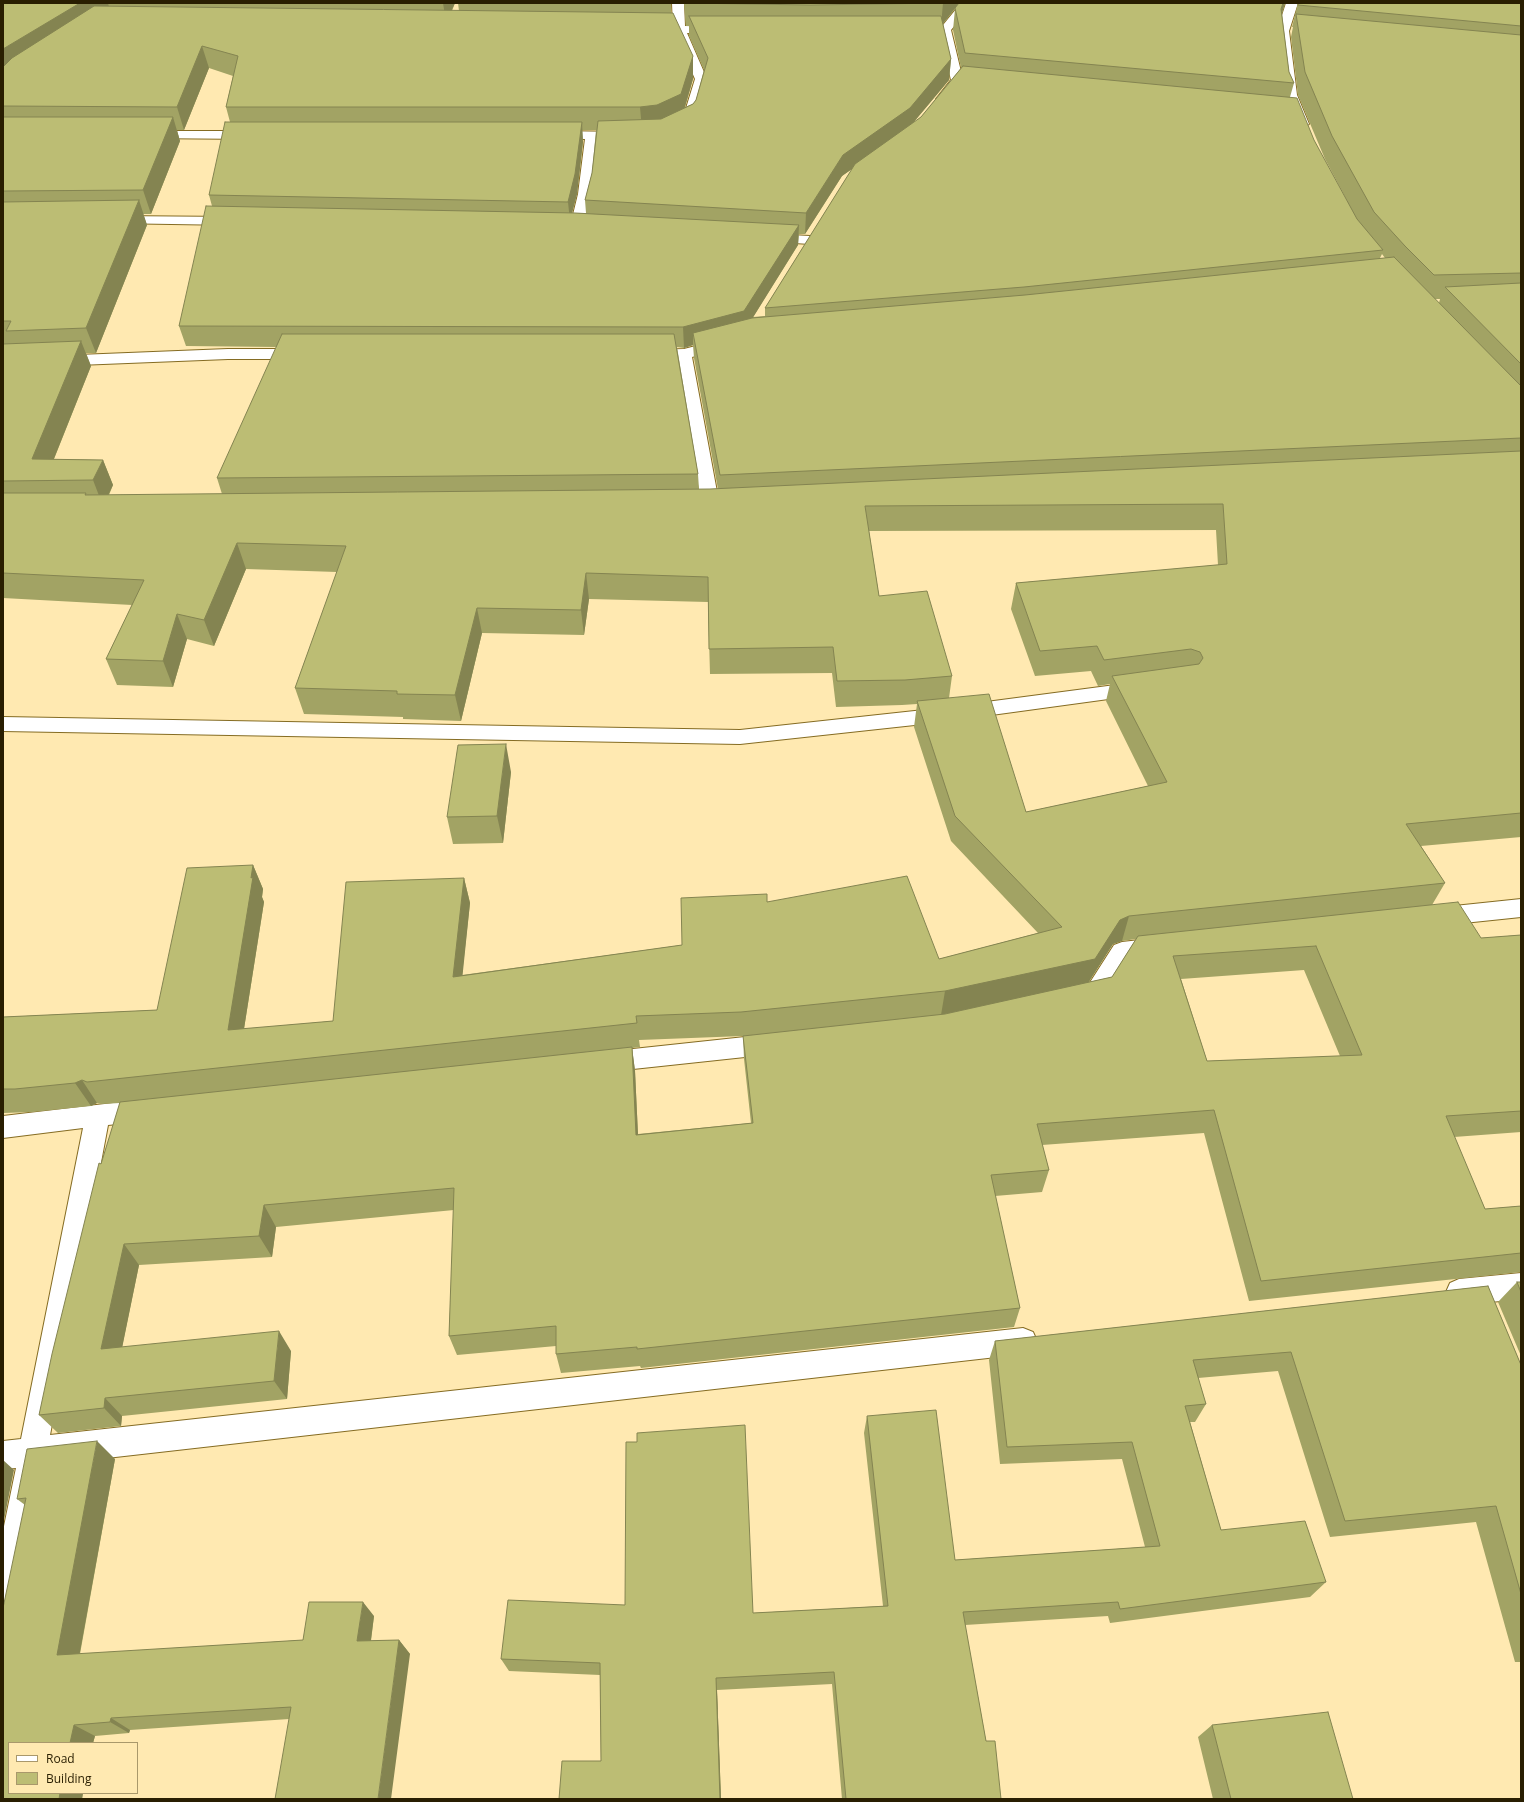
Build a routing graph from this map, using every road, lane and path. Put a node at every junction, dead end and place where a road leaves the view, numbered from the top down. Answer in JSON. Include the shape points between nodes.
{"nodes":[{"id":1,"x":678,"y":3,"type":"edge"},
{"id":2,"x":967,"y":3,"type":"edge"},
{"id":3,"x":1292,"y":3,"type":"edge"},
{"id":4,"x":640,"y":29,"type":"edge"},
{"id":5,"x":679,"y":29,"type":"junction"},
{"id":6,"x":732,"y":30,"type":"edge"},
{"id":7,"x":1283,"y":30,"type":"junction"},
{"id":8,"x":1298,"y":32,"type":"edge"},
{"id":9,"x":933,"y":110,"type":"edge"},
{"id":10,"x":1283,"y":111,"type":"edge"},
{"id":11,"x":1299,"y":113,"type":"junction"},
{"id":12,"x":669,"y":131,"type":"edge"},
{"id":13,"x":138,"y":135,"type":"edge"},
{"id":14,"x":264,"y":135,"type":"edge"},
{"id":15,"x":538,"y":135,"type":"edge"},
{"id":16,"x":592,"y":136,"type":"junction"},
{"id":17,"x":642,"y":136,"type":"edge"},
{"id":18,"x":1309,"y":140,"type":"edge"},
{"id":19,"x":103,"y":220,"type":"edge"},
{"id":20,"x":245,"y":221,"type":"edge"},
{"id":21,"x":819,"y":226,"type":"edge"},
{"id":22,"x":561,"y":227,"type":"edge"},
{"id":23,"x":577,"y":228,"type":"junction"},
{"id":24,"x":592,"y":228,"type":"edge"},
{"id":25,"x":753,"y":237,"type":"edge"},
{"id":26,"x":810,"y":240,"type":"junction"},
{"id":27,"x":802,"y":252,"type":"edge"},
{"id":28,"x":736,"y":340,"type":"edge"},
{"id":29,"x":314,"y":354,"type":"edge"},
{"id":30,"x":632,"y":354,"type":"edge"},
{"id":31,"x":684,"y":354,"type":"junction"},
{"id":32,"x":3,"y":363,"type":"edge"},
{"id":33,"x":711,"y":507,"type":"edge"},
{"id":34,"x":1153,"y":687,"type":"edge"},
{"id":35,"x":3,"y":724,"type":"edge"},
{"id":36,"x":1521,"y":908,"type":"edge"},
{"id":37,"x":1412,"y":920,"type":"edge"},
{"id":38,"x":1177,"y":945,"type":"edge"},
{"id":39,"x":1065,"y":999,"type":"edge"},
{"id":40,"x":798,"y":1041,"type":"edge"},
{"id":41,"x":583,"y":1064,"type":"edge"},
{"id":42,"x":169,"y":1108,"type":"edge"},
{"id":43,"x":98,"y":1115,"type":"junction"},
{"id":44,"x":3,"y":1127,"type":"edge"},
{"id":45,"x":1521,"y":1286,"type":"edge"},
{"id":46,"x":1431,"y":1295,"type":"edge"},
{"id":47,"x":1050,"y":1338,"type":"edge"},
{"id":48,"x":33,"y":1452,"type":"junction"},
{"id":49,"x":3,"y":1455,"type":"edge"},
{"id":50,"x":3,"y":1608,"type":"edge"}],
"edges":[{"from":1,"to":5,"type":"street"},
{"from":2,"to":9,"type":"street","via":[[941,30],[961,81]]},
{"from":3,"to":7,"type":"street"},
{"from":4,"to":5,"type":"street"},
{"from":5,"to":6,"type":"street"},
{"from":5,"to":12,"type":"street","via":[[701,79],[689,120]]},
{"from":7,"to":8,"type":"street"},
{"from":7,"to":11,"type":"street","via":[[1291,95]]},
{"from":10,"to":11,"type":"street"},
{"from":11,"to":18,"type":"street"},
{"from":13,"to":14,"type":"street"},
{"from":15,"to":16,"type":"street"},
{"from":16,"to":17,"type":"street"},
{"from":16,"to":23,"type":"street","via":[[585,194]]},
{"from":19,"to":20,"type":"street"},
{"from":21,"to":26,"type":"street"},
{"from":22,"to":23,"type":"street"},
{"from":23,"to":24,"type":"street"},
{"from":25,"to":26,"type":"street"},
{"from":26,"to":27,"type":"street"},
{"from":28,"to":31,"type":"street"},
{"from":29,"to":32,"type":"street","via":[[228,354]]},
{"from":30,"to":31,"type":"street"},
{"from":31,"to":33,"type":"street"},
{"from":34,"to":35,"type":"street","via":[[933,716],[740,737]]},
{"from":36,"to":37,"type":"street"},
{"from":38,"to":39,"type":"street","via":[[1122,951],[1096,992]]},
{"from":40,"to":41,"type":"street"},
{"from":42,"to":43,"type":"street"},
{"from":43,"to":44,"type":"street"},
{"from":43,"to":48,"type":"street"},
{"from":45,"to":46,"type":"street","via":[[1483,1301]]},
{"from":47,"to":48,"type":"street"},
{"from":48,"to":49,"type":"street"},
{"from":48,"to":50,"type":"street"}]}
